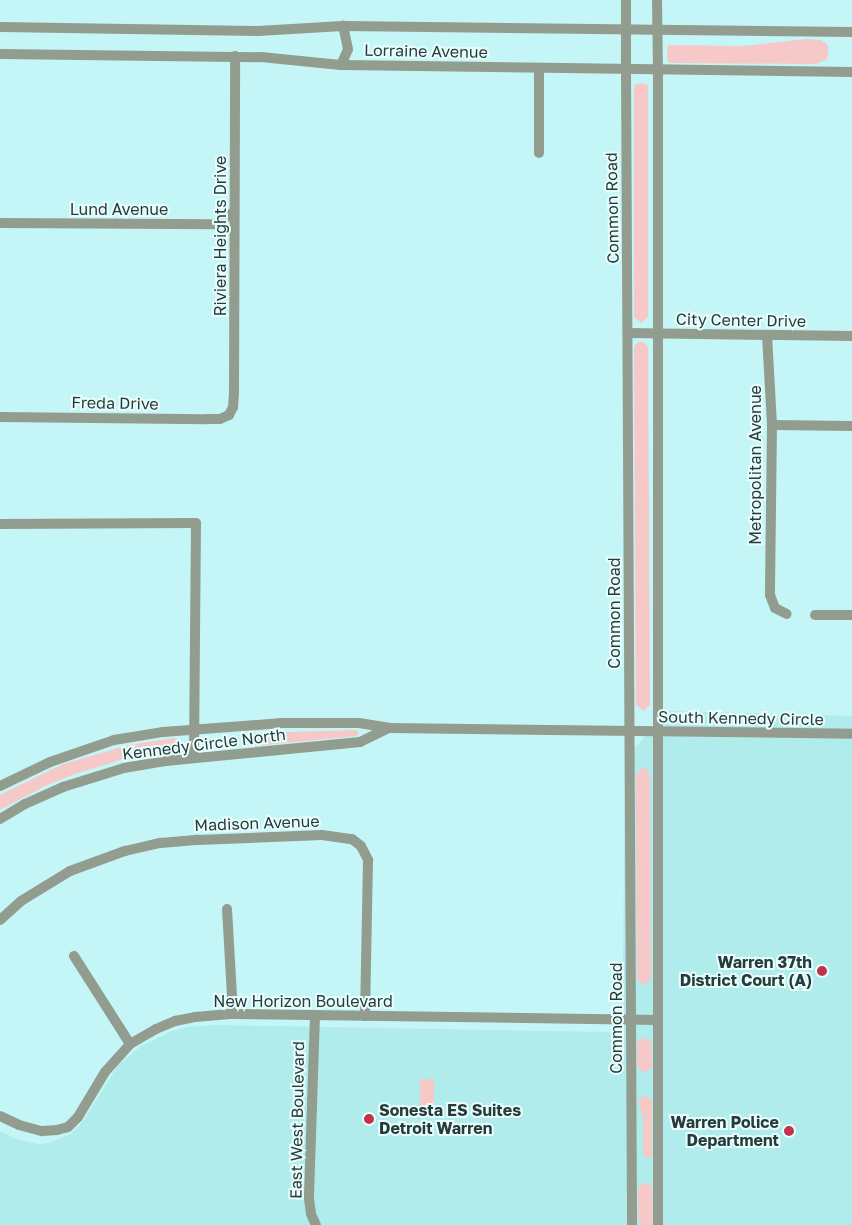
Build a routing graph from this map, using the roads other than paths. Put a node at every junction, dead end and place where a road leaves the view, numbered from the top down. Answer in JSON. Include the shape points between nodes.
{"nodes":[{"id":1,"x":626,"y":0,"type":"edge"},
{"id":2,"x":657,"y":0,"type":"edge"},
{"id":3,"x":343,"y":26,"type":"junction"},
{"id":4,"x":0,"y":27,"type":"edge"},
{"id":5,"x":626,"y":30,"type":"junction"},
{"id":6,"x":658,"y":30,"type":"junction"},
{"id":7,"x":852,"y":32,"type":"edge"},
{"id":8,"x":0,"y":54,"type":"edge"},
{"id":9,"x":235,"y":56,"type":"junction"},
{"id":10,"x":341,"y":65,"type":"junction"},
{"id":11,"x":540,"y":68,"type":"junction"},
{"id":12,"x":626,"y":69,"type":"junction"},
{"id":13,"x":658,"y":70,"type":"junction"},
{"id":14,"x":852,"y":72,"type":"edge"},
{"id":15,"x":539,"y":154,"type":"dead end"},
{"id":16,"x":234,"y":212,"type":"junction"},
{"id":17,"x":0,"y":223,"type":"edge"},
{"id":18,"x":629,"y":333,"type":"junction"},
{"id":19,"x":657,"y":333,"type":"junction"},
{"id":20,"x":767,"y":335,"type":"junction"},
{"id":21,"x":852,"y":336,"type":"edge"},
{"id":22,"x":229,"y":415,"type":"joint"},
{"id":23,"x":0,"y":417,"type":"edge"},
{"id":24,"x":772,"y":425,"type":"junction"},
{"id":25,"x":852,"y":426,"type":"edge"},
{"id":26,"x":0,"y":524,"type":"edge"},
{"id":27,"x":787,"y":614,"type":"dead end"},
{"id":28,"x":815,"y":615,"type":"dead end"},
{"id":29,"x":852,"y":616,"type":"edge"},
{"id":30,"x":389,"y":728,"type":"junction"},
{"id":31,"x":193,"y":730,"type":"junction"},
{"id":32,"x":629,"y":732,"type":"junction"},
{"id":33,"x":657,"y":732,"type":"junction"},
{"id":34,"x":852,"y":734,"type":"edge"},
{"id":35,"x":194,"y":758,"type":"junction"},
{"id":36,"x":0,"y":786,"type":"edge"},
{"id":37,"x":0,"y":819,"type":"edge"},
{"id":38,"x":227,"y":909,"type":"dead end"},
{"id":39,"x":0,"y":920,"type":"edge"},
{"id":40,"x":74,"y":956,"type":"dead end"},
{"id":41,"x":233,"y":1014,"type":"junction"},
{"id":42,"x":315,"y":1015,"type":"junction"},
{"id":43,"x":364,"y":1016,"type":"junction"},
{"id":44,"x":632,"y":1020,"type":"junction"},
{"id":45,"x":658,"y":1020,"type":"junction"},
{"id":46,"x":130,"y":1044,"type":"junction"},
{"id":47,"x":0,"y":1116,"type":"edge"},
{"id":48,"x":316,"y":1225,"type":"edge"},
{"id":49,"x":632,"y":1225,"type":"edge"},
{"id":50,"x":658,"y":1225,"type":"edge"}],
"edges":[{"from":1,"to":5,"type":"street","name":"Common Road"},
{"from":2,"to":6,"type":"street"},
{"from":3,"to":4,"type":"street","name":"Lorraine Avenue","via":[[258,31]]},
{"from":3,"to":5,"type":"street","name":"Lorraine Avenue"},
{"from":3,"to":10,"type":"street","via":[[348,49]]},
{"from":5,"to":6,"type":"street","name":"Lorraine Avenue"},
{"from":5,"to":12,"type":"street","name":"Common Road"},
{"from":6,"to":7,"type":"street","name":"Lorraine Avenue"},
{"from":6,"to":13,"type":"street"},
{"from":8,"to":9,"type":"street","name":"Lorraine Avenue"},
{"from":9,"to":10,"type":"street","name":"Lorraine Avenue"},
{"from":9,"to":16,"type":"street","name":"Riviera Heights Drive"},
{"from":10,"to":11,"type":"street","name":"Lorraine Avenue"},
{"from":11,"to":12,"type":"street","name":"Lorraine Avenue"},
{"from":11,"to":15,"type":"street"},
{"from":12,"to":13,"type":"street","name":"Lorraine Avenue"},
{"from":12,"to":18,"type":"street","name":"Common Road"},
{"from":13,"to":14,"type":"street","name":"Lorraine Avenue"},
{"from":13,"to":19,"type":"street"},
{"from":16,"to":17,"type":"street","name":"Lund Avenue","via":[[216,224]]},
{"from":16,"to":22,"type":"street","name":"Riviera Heights Drive","via":[[234,391]]},
{"from":18,"to":19,"type":"street","name":"City Center Drive"},
{"from":18,"to":32,"type":"street","name":"Common Road"},
{"from":19,"to":20,"type":"street","name":"City Center Drive"},
{"from":19,"to":33,"type":"street"},
{"from":20,"to":21,"type":"street","name":"City Center Drive"},
{"from":20,"to":24,"type":"street","name":"Metropolitan Avenue"},
{"from":22,"to":23,"type":"street","name":"Freda Drive","via":[[208,420]]},
{"from":24,"to":25,"type":"street"},
{"from":24,"to":27,"type":"street","name":"Metropolitan Avenue","via":[[770,595],[775,608]]},
{"from":26,"to":31,"type":"street","via":[[196,523]]},
{"from":28,"to":29,"type":"street"},
{"from":30,"to":31,"type":"street","name":"Kennedy Circle North","via":[[359,723],[311,723]]},
{"from":30,"to":32,"type":"street","name":"Kennedy Circle North"},
{"from":30,"to":35,"type":"street","name":"Kennedy Circle North","via":[[360,742]]},
{"from":31,"to":35,"type":"street"},
{"from":31,"to":36,"type":"street","name":"Kennedy Circle North","via":[[137,735],[99,744],[50,762]]},
{"from":32,"to":33,"type":"street","name":"South Kennedy Circle"},
{"from":32,"to":44,"type":"street","name":"Common Road"},
{"from":33,"to":34,"type":"street","name":"South Kennedy Circle"},
{"from":33,"to":45,"type":"street"},
{"from":35,"to":37,"type":"street","name":"Kennedy Circle North","via":[[145,763],[87,778],[37,798]]},
{"from":38,"to":41,"type":"street"},
{"from":39,"to":43,"type":"street","name":"Madison Avenue","via":[[21,901],[70,871],[125,851],[161,843],[198,840],[322,835],[352,839],[361,846],[368,860]]},
{"from":40,"to":46,"type":"street"},
{"from":41,"to":42,"type":"street","name":"New Horizon Boulevard"},
{"from":41,"to":46,"type":"street","name":"New Horizon Boulevard","via":[[175,1021]]},
{"from":42,"to":43,"type":"street","name":"New Horizon Boulevard"},
{"from":42,"to":48,"type":"street","name":"East West Boulevard","via":[[309,1199]]},
{"from":43,"to":44,"type":"street","name":"New Horizon Boulevard"},
{"from":44,"to":45,"type":"street","name":"New Horizon Boulevard"},
{"from":44,"to":49,"type":"street","name":"Common Road"},
{"from":45,"to":50,"type":"street"},
{"from":46,"to":47,"type":"street","name":"New Horizon Boulevard","via":[[68,1127],[42,1130],[18,1125]]}]}
